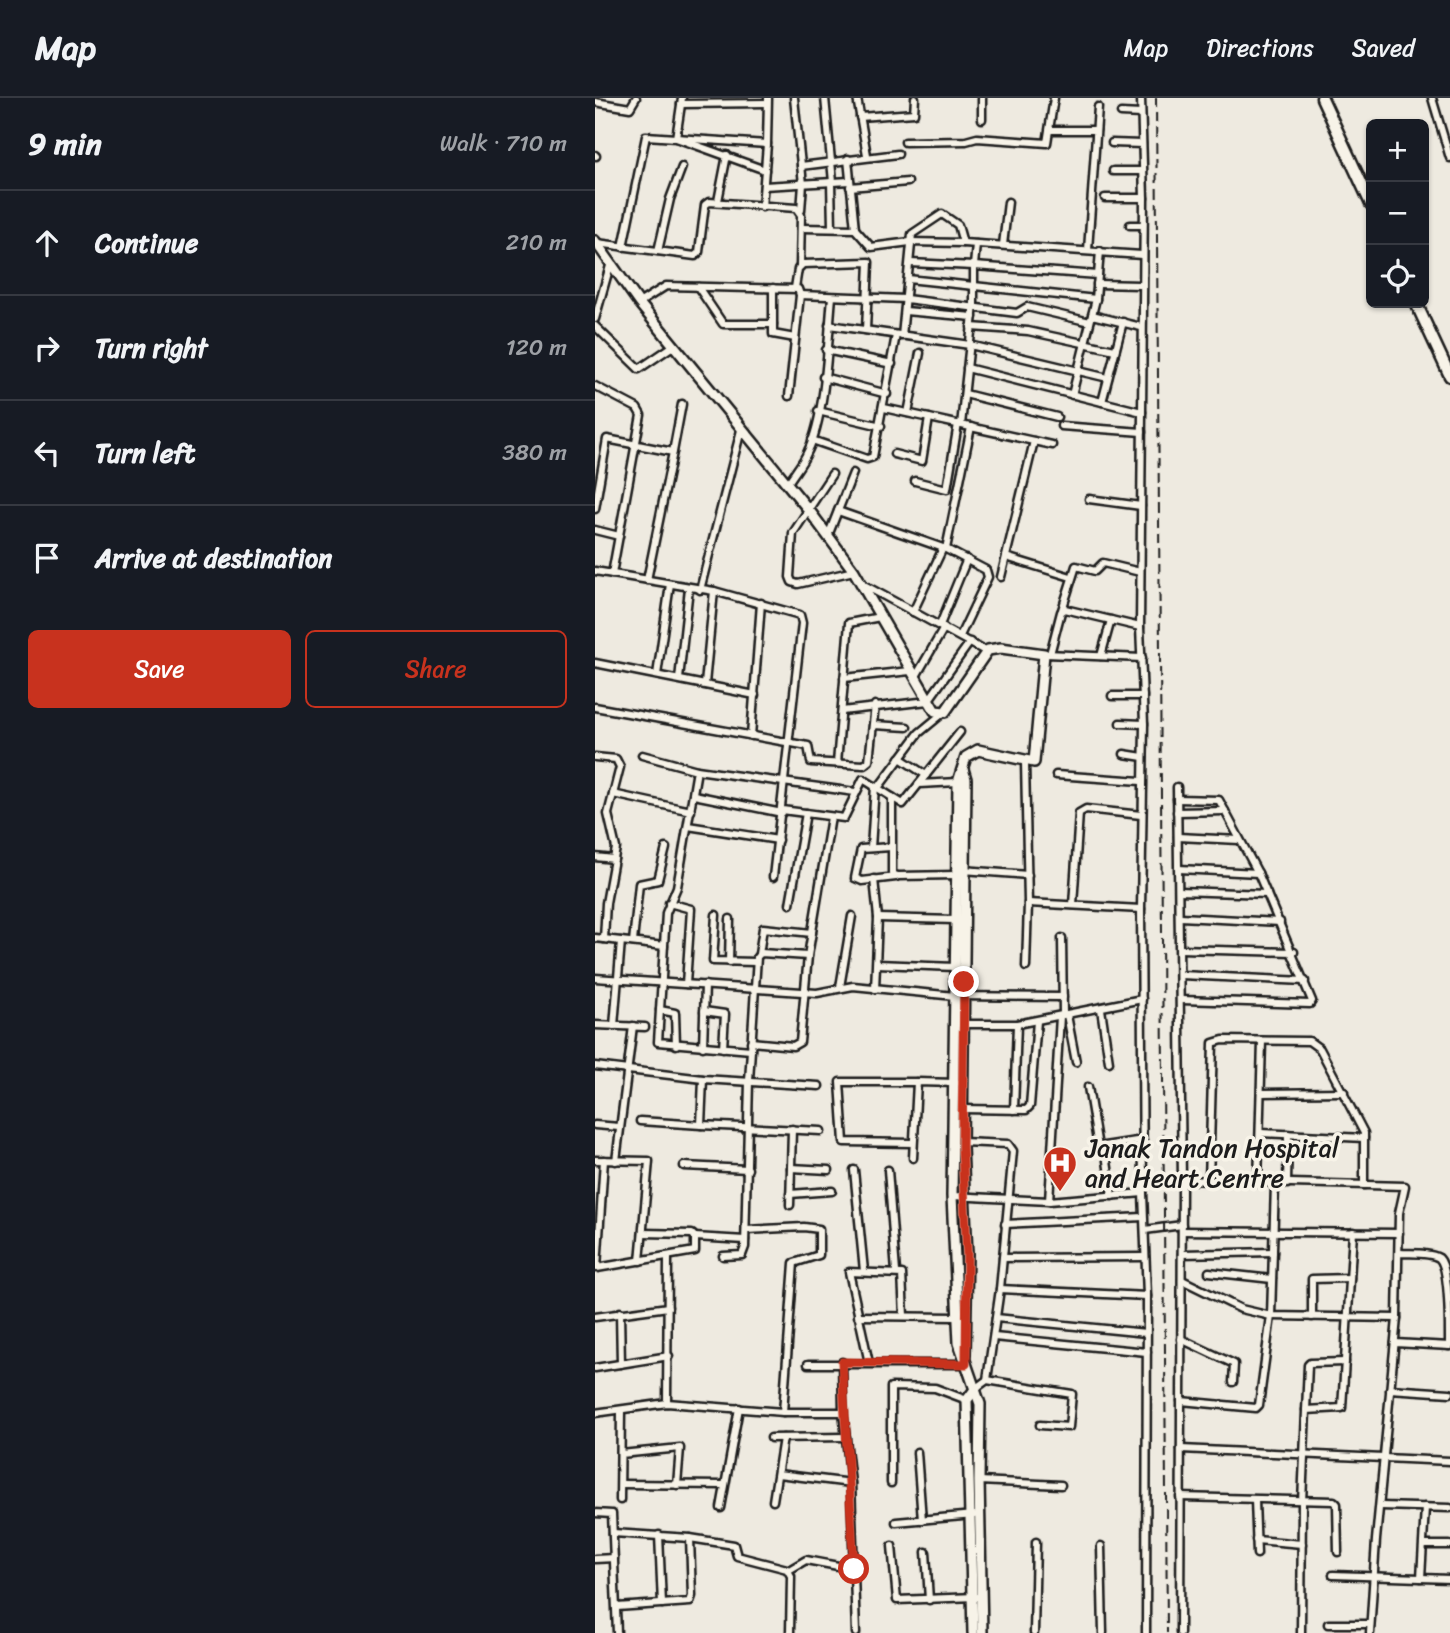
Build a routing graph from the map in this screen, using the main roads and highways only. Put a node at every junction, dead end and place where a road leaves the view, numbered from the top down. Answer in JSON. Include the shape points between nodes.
{"nodes":[{"id":1,"x":1322,"y":98,"type":"edge"},
{"id":2,"x":1366,"y":193,"type":"edge"},
{"id":3,"x":1418,"y":308,"type":"edge"},
{"id":4,"x":1450,"y":376,"type":"edge"}],
"edges":[{"from":1,"to":2,"type":"main road"},
{"from":3,"to":4,"type":"main road"}]}
